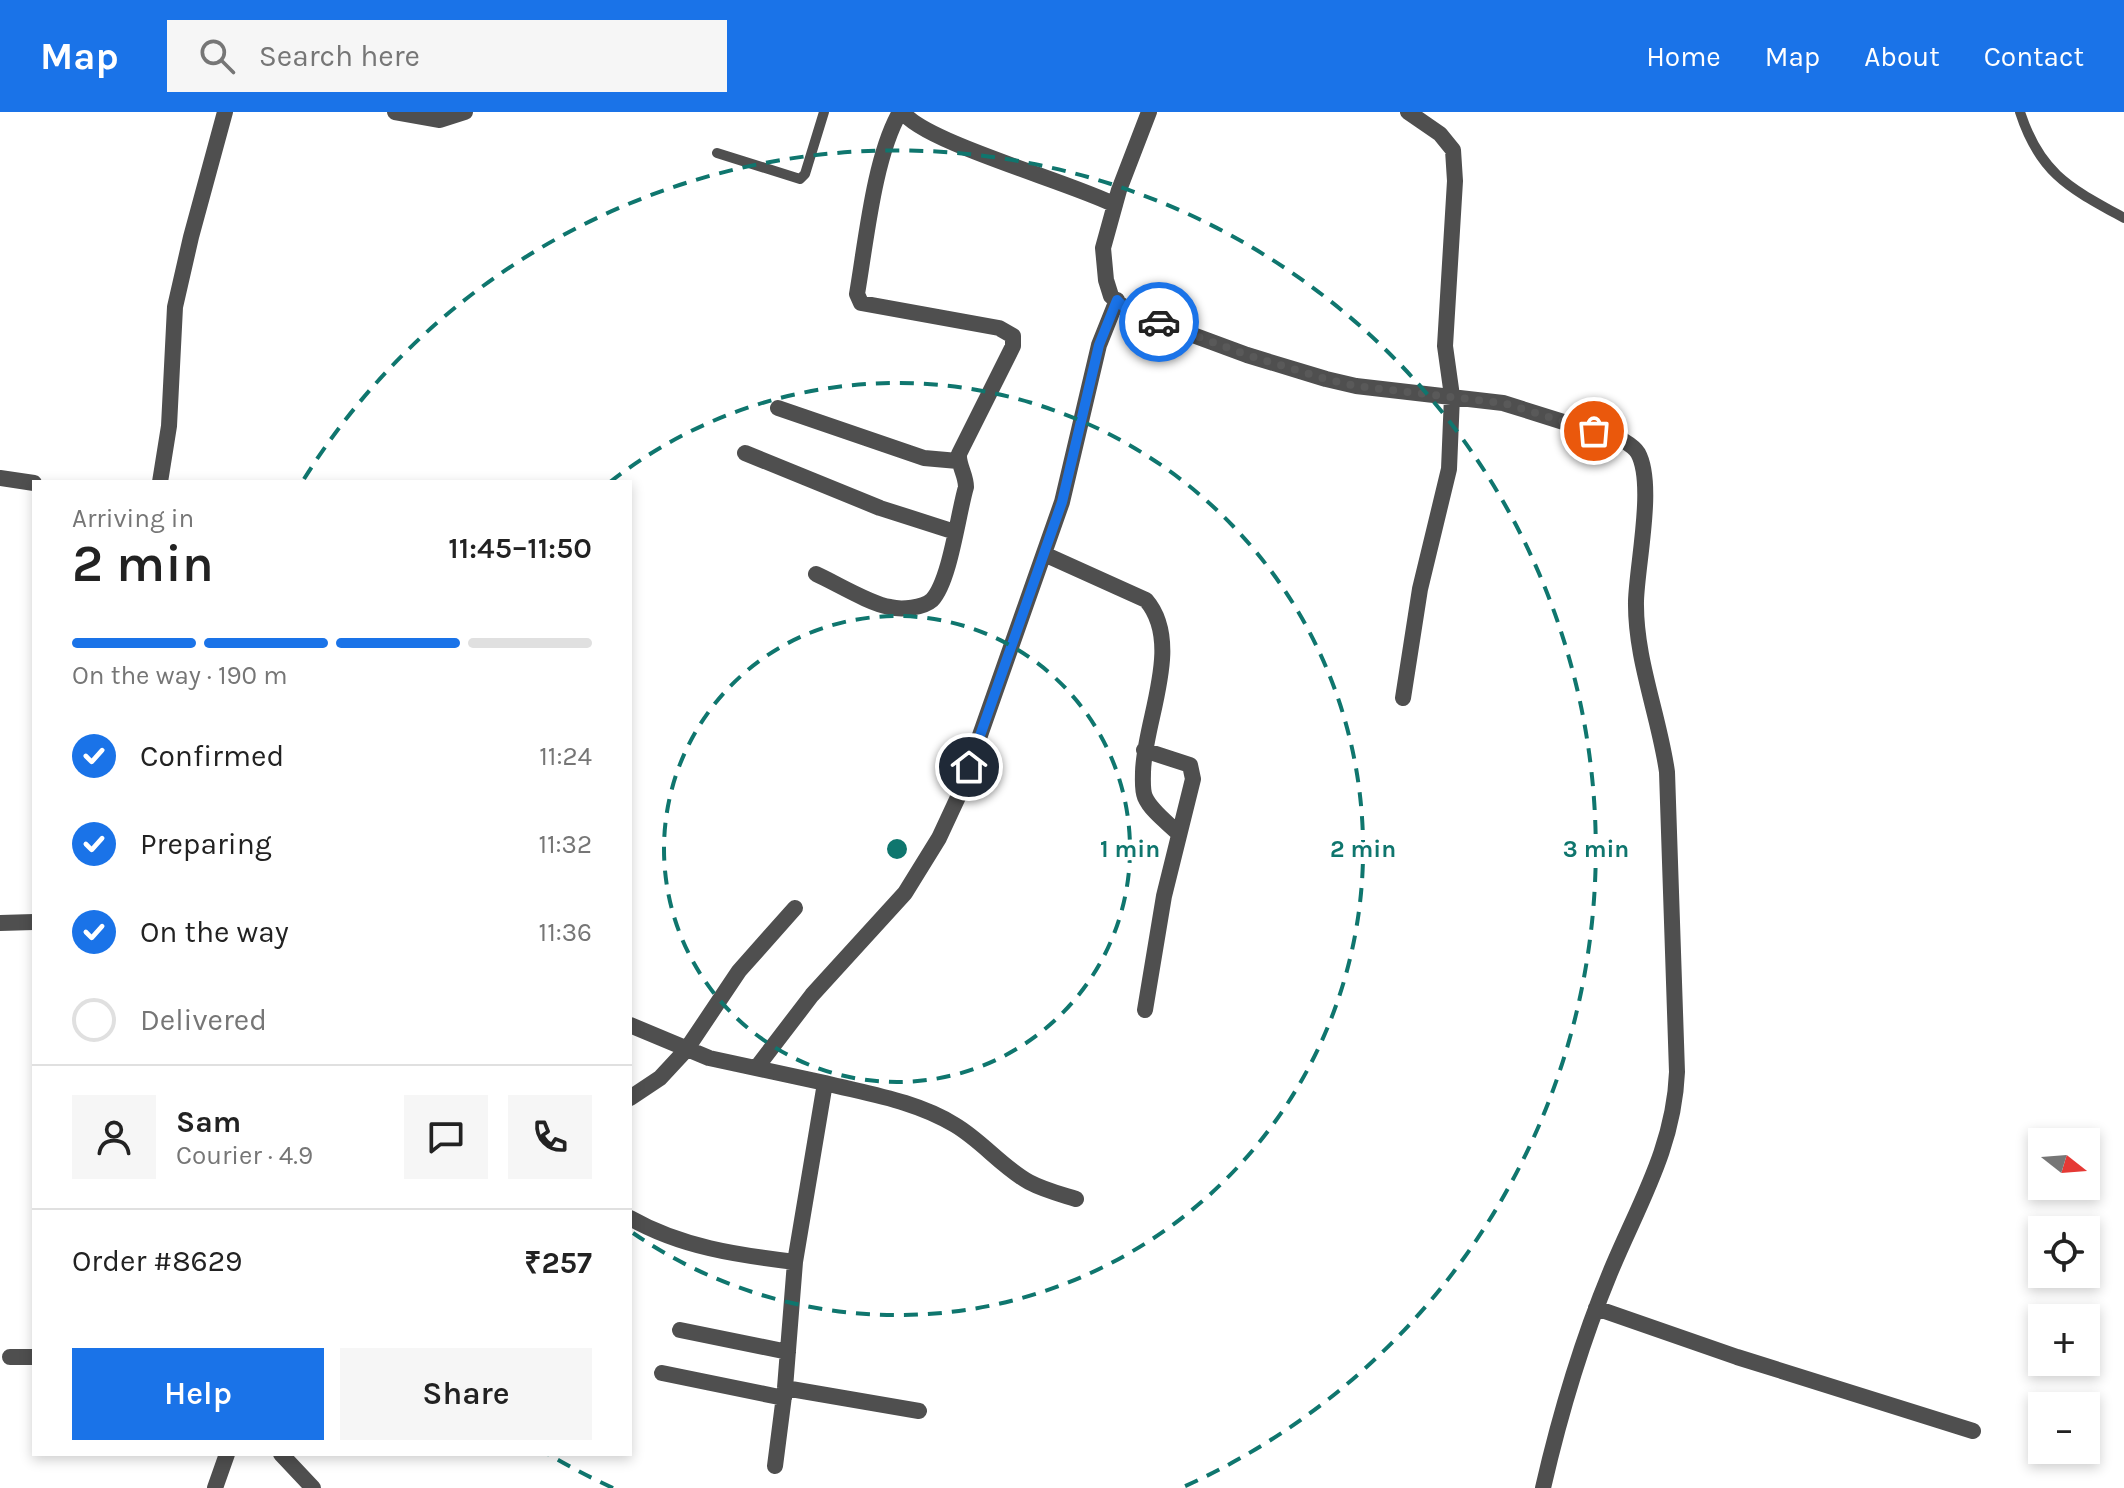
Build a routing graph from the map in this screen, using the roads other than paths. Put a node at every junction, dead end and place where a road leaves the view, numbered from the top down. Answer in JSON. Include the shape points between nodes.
{"nodes":[{"id":1,"x":225,"y":112,"type":"edge"},
{"id":2,"x":395,"y":112,"type":"edge"},
{"id":3,"x":465,"y":112,"type":"edge"},
{"id":4,"x":824,"y":112,"type":"edge"},
{"id":5,"x":901,"y":112,"type":"edge"},
{"id":6,"x":1149,"y":112,"type":"edge"},
{"id":7,"x":1408,"y":112,"type":"edge"},
{"id":8,"x":2020,"y":112,"type":"edge"},
{"id":9,"x":717,"y":153,"type":"dead end"},
{"id":10,"x":1101,"y":199,"type":"junction"},
{"id":11,"x":2124,"y":218,"type":"edge"},
{"id":12,"x":1117,"y":300,"type":"junction"},
{"id":13,"x":1452,"y":396,"type":"junction"},
{"id":14,"x":778,"y":408,"type":"dead end"},
{"id":15,"x":745,"y":453,"type":"dead end"},
{"id":16,"x":958,"y":461,"type":"junction"},
{"id":17,"x":0,"y":478,"type":"edge"},
{"id":18,"x":160,"y":480,"type":"edge"},
{"id":19,"x":32,"y":483,"type":"edge"},
{"id":20,"x":955,"y":532,"type":"junction"},
{"id":21,"x":1044,"y":554,"type":"junction"},
{"id":22,"x":816,"y":574,"type":"dead end"},
{"id":23,"x":1403,"y":698,"type":"dead end"},
{"id":24,"x":1144,"y":750,"type":"junction"},
{"id":25,"x":1178,"y":833,"type":"junction"},
{"id":26,"x":795,"y":908,"type":"dead end"},
{"id":27,"x":32,"y":922,"type":"edge"},
{"id":28,"x":0,"y":923,"type":"edge"},
{"id":29,"x":1145,"y":1010,"type":"dead end"},
{"id":30,"x":632,"y":1026,"type":"edge"},
{"id":31,"x":686,"y":1050,"type":"junction"},
{"id":32,"x":757,"y":1067,"type":"junction"},
{"id":33,"x":825,"y":1083,"type":"junction"},
{"id":34,"x":632,"y":1097,"type":"edge"},
{"id":35,"x":1076,"y":1199,"type":"dead end"},
{"id":36,"x":632,"y":1219,"type":"edge"},
{"id":37,"x":795,"y":1262,"type":"junction"},
{"id":38,"x":1596,"y":1308,"type":"junction"},
{"id":39,"x":680,"y":1330,"type":"dead end"},
{"id":40,"x":788,"y":1352,"type":"junction"},
{"id":41,"x":10,"y":1357,"type":"dead end"},
{"id":42,"x":32,"y":1357,"type":"edge"},
{"id":43,"x":662,"y":1373,"type":"dead end"},
{"id":44,"x":785,"y":1393,"type":"junction"},
{"id":45,"x":919,"y":1411,"type":"dead end"},
{"id":46,"x":1973,"y":1431,"type":"dead end"},
{"id":47,"x":226,"y":1456,"type":"edge"},
{"id":48,"x":283,"y":1456,"type":"edge"},
{"id":49,"x":775,"y":1466,"type":"dead end"},
{"id":50,"x":310,"y":1484,"type":"edge"},
{"id":51,"x":215,"y":1488,"type":"edge"},
{"id":52,"x":1543,"y":1488,"type":"edge"}],
"edges":[{"from":1,"to":18,"type":"street","via":[[175,307],[169,426]]},
{"from":2,"to":3,"type":"street","via":[[440,120]]},
{"from":4,"to":9,"type":"lane","via":[[800,179]]},
{"from":5,"to":10,"type":"street","via":[[935,135]]},
{"from":5,"to":16,"type":"street","via":[[892,124],[873,198],[857,294],[861,303],[999,328],[1013,336],[1013,346]]},
{"from":6,"to":10,"type":"street"},
{"from":7,"to":13,"type":"street","via":[[1453,150],[1445,346]]},
{"from":8,"to":11,"type":"lane","via":[[2048,168]]},
{"from":10,"to":12,"type":"street","via":[[1106,280]]},
{"from":12,"to":13,"type":"street","via":[[1128,311],[1326,379]]},
{"from":12,"to":21,"type":"street","via":[[1099,345],[1072,465]]},
{"from":13,"to":23,"type":"street","via":[[1449,469],[1420,589]]},
{"from":13,"to":38,"type":"street","via":[[1503,403],[1624,441],[1637,450],[1642,466],[1636,602],[1667,772],[1676,1104],[1652,1184]]},
{"from":14,"to":16,"type":"street","via":[[924,458]]},
{"from":15,"to":20,"type":"street"},
{"from":16,"to":20,"type":"street","via":[[966,487]]},
{"from":17,"to":19,"type":"street"},
{"from":20,"to":22,"type":"street","via":[[939,587],[921,606],[890,608]]},
{"from":21,"to":24,"type":"street","via":[[1146,600],[1157,613],[1160,684]]},
{"from":21,"to":32,"type":"street","via":[[959,795],[922,870],[812,995]]},
{"from":24,"to":25,"type":"street","via":[[1145,796]]},
{"from":24,"to":25,"type":"street","via":[[1190,765],[1193,771]]},
{"from":25,"to":29,"type":"street"},
{"from":26,"to":31,"type":"street","via":[[739,971]]},
{"from":27,"to":28,"type":"street"},
{"from":30,"to":31,"type":"street"},
{"from":31,"to":32,"type":"street"},
{"from":31,"to":34,"type":"street","via":[[660,1078]]},
{"from":32,"to":33,"type":"street"},
{"from":33,"to":35,"type":"street","via":[[905,1102],[953,1123],[1027,1180]]},
{"from":33,"to":37,"type":"street"},
{"from":36,"to":37,"type":"street","via":[[691,1244]]},
{"from":37,"to":40,"type":"street"},
{"from":38,"to":46,"type":"street"},
{"from":38,"to":52,"type":"street","via":[[1578,1353]]},
{"from":39,"to":40,"type":"street"},
{"from":40,"to":44,"type":"street"},
{"from":41,"to":42,"type":"street"},
{"from":43,"to":44,"type":"street"},
{"from":44,"to":45,"type":"street"},
{"from":44,"to":49,"type":"street"},
{"from":47,"to":51,"type":"street"},
{"from":48,"to":50,"type":"street"}]}
